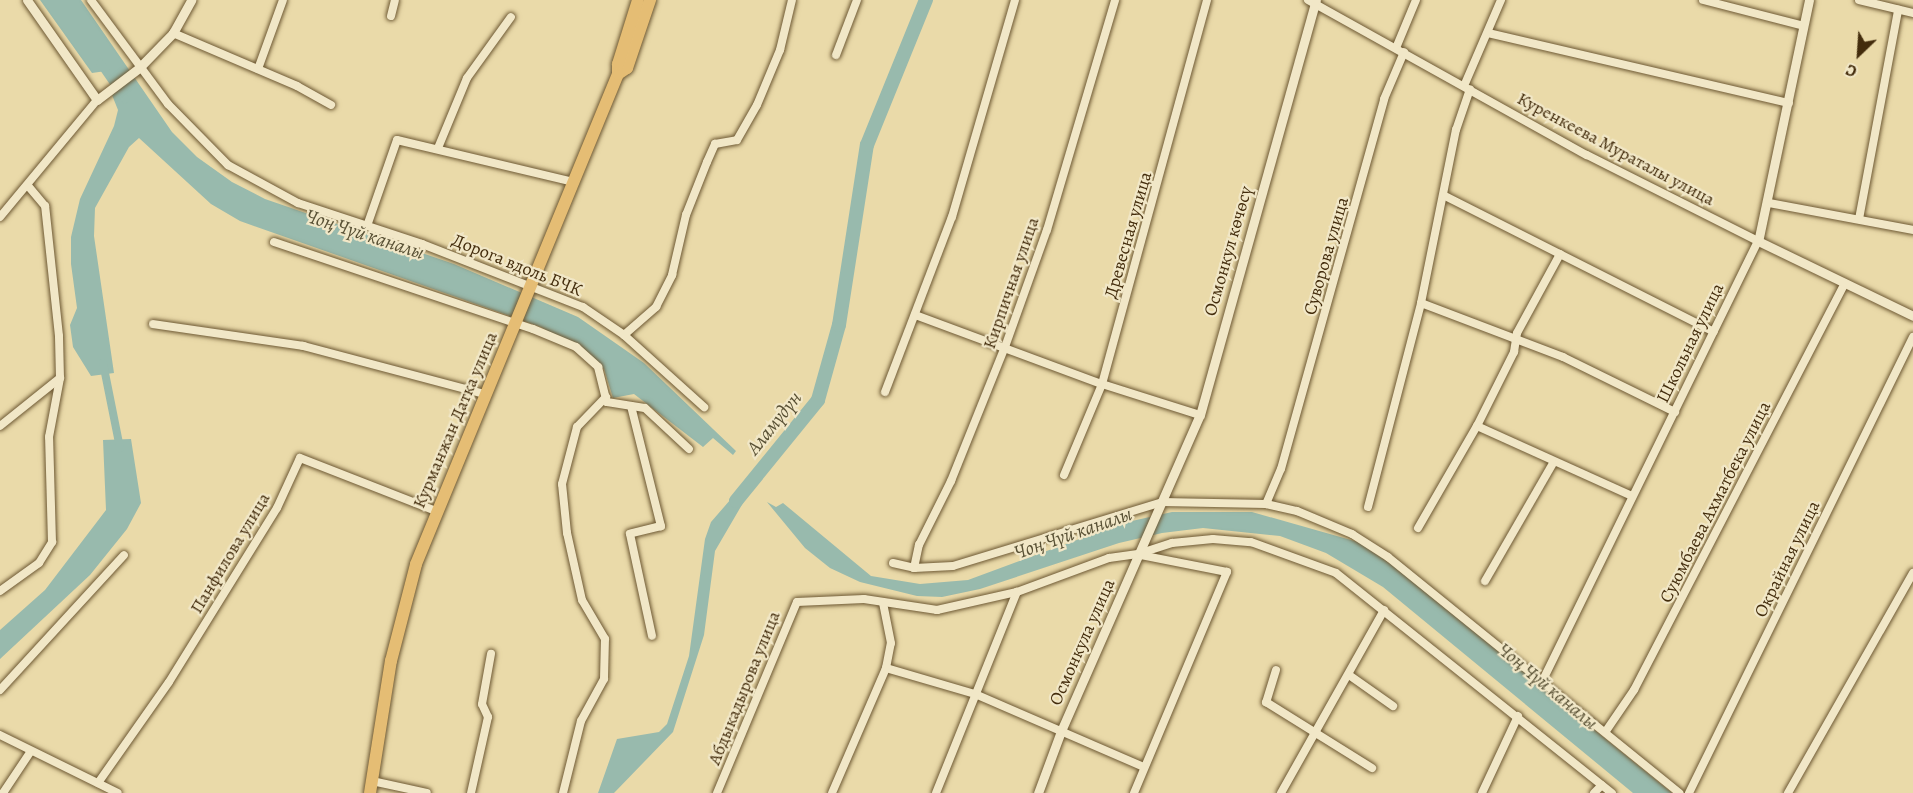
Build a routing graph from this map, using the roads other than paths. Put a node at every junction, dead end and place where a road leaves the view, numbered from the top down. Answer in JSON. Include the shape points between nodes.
{"nodes":[{"id":1,"x":27,"y":0,"type":"edge"},
{"id":2,"x":91,"y":0,"type":"edge"},
{"id":3,"x":191,"y":0,"type":"edge"},
{"id":4,"x":283,"y":0,"type":"edge"},
{"id":5,"x":395,"y":0,"type":"edge"},
{"id":6,"x":638,"y":0,"type":"edge"},
{"id":7,"x":650,"y":0,"type":"edge"},
{"id":8,"x":792,"y":0,"type":"edge"},
{"id":9,"x":857,"y":0,"type":"edge"},
{"id":10,"x":1015,"y":0,"type":"edge"},
{"id":11,"x":1115,"y":0,"type":"edge"},
{"id":12,"x":1207,"y":0,"type":"edge"},
{"id":13,"x":1416,"y":0,"type":"edge"},
{"id":14,"x":1502,"y":0,"type":"edge"},
{"id":15,"x":1703,"y":0,"type":"edge"},
{"id":16,"x":1809,"y":0,"type":"edge"},
{"id":17,"x":1859,"y":0,"type":"edge"},
{"id":18,"x":1313,"y":2,"type":"edge"},
{"id":19,"x":1882,"y":3,"type":"edge"},
{"id":20,"x":1898,"y":10,"type":"junction"},
{"id":21,"x":1913,"y":13,"type":"edge"},
{"id":22,"x":391,"y":16,"type":"dead end"},
{"id":23,"x":512,"y":17,"type":"dead end"},
{"id":24,"x":1804,"y":26,"type":"junction"},
{"id":25,"x":173,"y":33,"type":"junction"},
{"id":26,"x":1488,"y":33,"type":"junction"},
{"id":27,"x":1396,"y":48,"type":"junction"},
{"id":28,"x":1404,"y":52,"type":"junction"},
{"id":29,"x":836,"y":55,"type":"dead end"},
{"id":30,"x":258,"y":69,"type":"junction"},
{"id":31,"x":137,"y":70,"type":"junction"},
{"id":32,"x":618,"y":74,"type":"junction"},
{"id":33,"x":1467,"y":88,"type":"junction"},
{"id":34,"x":101,"y":97,"type":"junction"},
{"id":35,"x":1789,"y":103,"type":"junction"},
{"id":36,"x":331,"y":105,"type":"dead end"},
{"id":37,"x":438,"y":148,"type":"junction"},
{"id":38,"x":573,"y":182,"type":"junction"},
{"id":39,"x":28,"y":186,"type":"junction"},
{"id":40,"x":1445,"y":196,"type":"junction"},
{"id":41,"x":1769,"y":203,"type":"junction"},
{"id":42,"x":0,"y":217,"type":"edge"},
{"id":43,"x":1859,"y":219,"type":"junction"},
{"id":44,"x":367,"y":226,"type":"junction"},
{"id":45,"x":1913,"y":231,"type":"edge"},
{"id":46,"x":274,"y":242,"type":"dead end"},
{"id":47,"x":1758,"y":242,"type":"junction"},
{"id":48,"x":1560,"y":254,"type":"junction"},
{"id":49,"x":1845,"y":283,"type":"junction"},
{"id":50,"x":530,"y":287,"type":"junction"},
{"id":51,"x":1421,"y":303,"type":"junction"},
{"id":52,"x":915,"y":315,"type":"junction"},
{"id":53,"x":1913,"y":316,"type":"edge"},
{"id":54,"x":514,"y":323,"type":"junction"},
{"id":55,"x":153,"y":324,"type":"dead end"},
{"id":56,"x":1714,"y":332,"type":"junction"},
{"id":57,"x":624,"y":335,"type":"junction"},
{"id":58,"x":1913,"y":337,"type":"edge"},
{"id":59,"x":1515,"y":342,"type":"junction"},
{"id":60,"x":1005,"y":347,"type":"junction"},
{"id":61,"x":60,"y":378,"type":"junction"},
{"id":62,"x":1102,"y":384,"type":"junction"},
{"id":63,"x":885,"y":392,"type":"dead end"},
{"id":64,"x":484,"y":394,"type":"junction"},
{"id":65,"x":606,"y":397,"type":"junction"},
{"id":66,"x":632,"y":406,"type":"junction"},
{"id":67,"x":705,"y":407,"type":"dead end"},
{"id":68,"x":1675,"y":412,"type":"junction"},
{"id":69,"x":1200,"y":415,"type":"junction"},
{"id":70,"x":0,"y":426,"type":"edge"},
{"id":71,"x":1478,"y":426,"type":"junction"},
{"id":72,"x":689,"y":449,"type":"dead end"},
{"id":73,"x":1553,"y":463,"type":"junction"},
{"id":74,"x":1064,"y":474,"type":"dead end"},
{"id":75,"x":1632,"y":496,"type":"junction"},
{"id":76,"x":1161,"y":504,"type":"junction"},
{"id":77,"x":1266,"y":504,"type":"junction"},
{"id":78,"x":1368,"y":507,"type":"dead end"},
{"id":79,"x":436,"y":511,"type":"junction"},
{"id":80,"x":1418,"y":528,"type":"dead end"},
{"id":81,"x":1140,"y":551,"type":"junction"},
{"id":82,"x":124,"y":555,"type":"dead end"},
{"id":83,"x":893,"y":563,"type":"dead end"},
{"id":84,"x":914,"y":568,"type":"junction"},
{"id":85,"x":1913,"y":573,"type":"edge"},
{"id":86,"x":1485,"y":581,"type":"dead end"},
{"id":87,"x":0,"y":591,"type":"edge"},
{"id":88,"x":1017,"y":592,"type":"junction"},
{"id":89,"x":883,"y":603,"type":"junction"},
{"id":90,"x":1384,"y":610,"type":"junction"},
{"id":91,"x":652,"y":636,"type":"dead end"},
{"id":92,"x":491,"y":654,"type":"dead end"},
{"id":93,"x":886,"y":668,"type":"junction"},
{"id":94,"x":1276,"y":670,"type":"dead end"},
{"id":95,"x":1348,"y":675,"type":"junction"},
{"id":96,"x":1542,"y":681,"type":"junction"},
{"id":97,"x":0,"y":690,"type":"edge"},
{"id":98,"x":975,"y":694,"type":"junction"},
{"id":99,"x":1393,"y":706,"type":"dead end"},
{"id":100,"x":1518,"y":716,"type":"junction"},
{"id":101,"x":1061,"y":731,"type":"junction"},
{"id":102,"x":1606,"y":731,"type":"junction"},
{"id":103,"x":1314,"y":734,"type":"junction"},
{"id":104,"x":0,"y":735,"type":"edge"},
{"id":105,"x":31,"y":751,"type":"junction"},
{"id":106,"x":1144,"y":767,"type":"junction"},
{"id":107,"x":1371,"y":768,"type":"dead end"},
{"id":108,"x":98,"y":783,"type":"junction"},
{"id":109,"x":1602,"y":785,"type":"junction"},
{"id":110,"x":371,"y":787,"type":"edge"},
{"id":111,"x":3,"y":793,"type":"edge"},
{"id":112,"x":118,"y":793,"type":"edge"},
{"id":113,"x":427,"y":793,"type":"edge"},
{"id":114,"x":471,"y":793,"type":"edge"},
{"id":115,"x":562,"y":793,"type":"edge"},
{"id":116,"x":717,"y":793,"type":"edge"},
{"id":117,"x":832,"y":793,"type":"edge"},
{"id":118,"x":936,"y":793,"type":"edge"},
{"id":119,"x":1038,"y":793,"type":"edge"},
{"id":120,"x":1134,"y":793,"type":"edge"},
{"id":121,"x":1281,"y":793,"type":"edge"},
{"id":122,"x":1482,"y":793,"type":"edge"},
{"id":123,"x":1594,"y":793,"type":"edge"},
{"id":124,"x":1612,"y":793,"type":"edge"},
{"id":125,"x":1679,"y":793,"type":"edge"},
{"id":126,"x":1689,"y":793,"type":"edge"},
{"id":127,"x":1788,"y":793,"type":"edge"}],
"edges":[{"from":1,"to":34,"type":"street"},
{"from":2,"to":31,"type":"street","name":"Дорога вдоль БЧК"},
{"from":3,"to":25,"type":"street"},
{"from":4,"to":30,"type":"street"},
{"from":5,"to":22,"type":"street"},
{"from":6,"to":32,"type":"main road","name":"Курманжан Датка улица"},
{"from":7,"to":32,"type":"main road","name":"Курманжан Датка улица","via":[[627,68]]},
{"from":8,"to":57,"type":"street","via":[[780,50],[757,105],[738,140],[715,144],[707,162],[686,215],[672,275],[656,307]]},
{"from":9,"to":29,"type":"street"},
{"from":10,"to":52,"type":"street","via":[[952,216]]},
{"from":11,"to":60,"type":"street","name":"Кирпичная улица","via":[[1047,230]]},
{"from":12,"to":62,"type":"street","name":"Древесная улица"},
{"from":13,"to":27,"type":"street"},
{"from":14,"to":26,"type":"street"},
{"from":15,"to":24,"type":"street"},
{"from":16,"to":24,"type":"street","name":"Школьная улица"},
{"from":17,"to":19,"type":"street"},
{"from":18,"to":27,"type":"street","name":"Куренкеева Мураталы улица"},
{"from":18,"to":69,"type":"street","name":"Осмонкул көчөсү"},
{"from":19,"to":20,"type":"street"},
{"from":20,"to":21,"type":"street"},
{"from":20,"to":43,"type":"street"},
{"from":23,"to":37,"type":"street","via":[[467,78]]},
{"from":24,"to":35,"type":"street","name":"Школьная улица"},
{"from":25,"to":30,"type":"street"},
{"from":25,"to":31,"type":"street"},
{"from":26,"to":33,"type":"street"},
{"from":26,"to":35,"type":"street"},
{"from":27,"to":28,"type":"street","name":"Куренкеева Мураталы улица"},
{"from":28,"to":33,"type":"street","name":"Куренкеева Мураталы улица"},
{"from":28,"to":77,"type":"street","name":"Суворова улица","via":[[1384,99],[1281,469]]},
{"from":30,"to":36,"type":"street"},
{"from":31,"to":34,"type":"street"},
{"from":31,"to":44,"type":"street","name":"Дорога вдоль БЧК","via":[[228,165],[298,203]]},
{"from":32,"to":38,"type":"main road","name":"Курманжан Датка улица"},
{"from":33,"to":40,"type":"street"},
{"from":33,"to":47,"type":"street","name":"Куренкеева Мураталы улица","via":[[1598,161]]},
{"from":34,"to":39,"type":"street"},
{"from":35,"to":41,"type":"street","name":"Школьная улица"},
{"from":37,"to":38,"type":"street"},
{"from":37,"to":44,"type":"street","via":[[397,140]]},
{"from":38,"to":50,"type":"main road","name":"Курманжан Датка улица"},
{"from":39,"to":42,"type":"street"},
{"from":39,"to":61,"type":"street","via":[[45,206],[54,261]]},
{"from":40,"to":48,"type":"street"},
{"from":40,"to":51,"type":"street"},
{"from":41,"to":43,"type":"street"},
{"from":41,"to":47,"type":"street","name":"Школьная улица"},
{"from":43,"to":45,"type":"street"},
{"from":44,"to":50,"type":"street","name":"Дорога вдоль БЧК"},
{"from":46,"to":54,"type":"street"},
{"from":47,"to":49,"type":"street","name":"Куренкеева Мураталы улица"},
{"from":47,"to":56,"type":"street","name":"Школьная улица"},
{"from":48,"to":56,"type":"street"},
{"from":48,"to":59,"type":"street"},
{"from":49,"to":53,"type":"street","name":"Куренкеева Мураталы улица"},
{"from":49,"to":102,"type":"street","name":"Суюмбаева Ахматбека улица","via":[[1634,690]]},
{"from":50,"to":54,"type":"main road","name":"Курманжан Датка улица"},
{"from":50,"to":57,"type":"street","name":"Дорога вдоль БЧК","via":[[583,308]]},
{"from":51,"to":59,"type":"street"},
{"from":51,"to":78,"type":"street"},
{"from":52,"to":60,"type":"street"},
{"from":52,"to":63,"type":"street"},
{"from":54,"to":64,"type":"main road","name":"Курманжан Датка улица"},
{"from":54,"to":65,"type":"street","via":[[576,347],[598,367]]},
{"from":55,"to":64,"type":"street","via":[[303,346]]},
{"from":56,"to":68,"type":"street","name":"Школьная улица"},
{"from":57,"to":67,"type":"street","name":"Дорога вдоль БЧК"},
{"from":58,"to":126,"type":"street","name":"Окрайная улица"},
{"from":59,"to":68,"type":"street","via":[[1563,357]]},
{"from":59,"to":71,"type":"street"},
{"from":60,"to":62,"type":"street"},
{"from":60,"to":84,"type":"street","name":"Кирпичная улица","via":[[951,481],[919,544]]},
{"from":61,"to":70,"type":"street"},
{"from":61,"to":87,"type":"street","via":[[49,437],[52,542],[39,563]]},
{"from":62,"to":69,"type":"street"},
{"from":62,"to":74,"type":"street","name":"Древесная улица"},
{"from":64,"to":79,"type":"main road","name":"Курманжан Датка улица"},
{"from":65,"to":66,"type":"street","via":[[608,402]]},
{"from":65,"to":115,"type":"street","via":[[577,427],[562,484],[567,533],[582,600],[605,639],[604,679],[581,721]]},
{"from":66,"to":72,"type":"street","via":[[645,408]]},
{"from":66,"to":91,"type":"street","via":[[661,526],[630,534]]},
{"from":68,"to":75,"type":"street","name":"Школьная улица"},
{"from":69,"to":76,"type":"street","name":"Осмонкул көчөсү"},
{"from":71,"to":73,"type":"street"},
{"from":71,"to":80,"type":"street"},
{"from":73,"to":75,"type":"street"},
{"from":73,"to":86,"type":"street"},
{"from":75,"to":96,"type":"street","name":"Школьная улица"},
{"from":76,"to":77,"type":"street"},
{"from":76,"to":81,"type":"street","name":"Осмонкула улица"},
{"from":76,"to":84,"type":"street","via":[[953,566]]},
{"from":77,"to":96,"type":"street","via":[[1297,511],[1352,534],[1379,551]]},
{"from":79,"to":108,"type":"street","name":"Панфилова улица","via":[[300,458],[277,508],[170,682]]},
{"from":79,"to":110,"type":"main road","name":"Курманжан Датка улица","via":[[402,611]]},
{"from":81,"to":88,"type":"street","name":"Абдыкадырова улица","via":[[1109,558]]},
{"from":81,"to":90,"type":"street","via":[[1213,539],[1251,542],[1336,573]]},
{"from":81,"to":101,"type":"street","name":"Осмонкула улица"},
{"from":81,"to":106,"type":"street","via":[[1227,572]]},
{"from":82,"to":97,"type":"street"},
{"from":83,"to":84,"type":"street"},
{"from":85,"to":127,"type":"street"},
{"from":88,"to":89,"type":"street","name":"Абдыкадырова улица","via":[[937,610]]},
{"from":88,"to":98,"type":"street"},
{"from":89,"to":93,"type":"street","via":[[891,644]]},
{"from":89,"to":116,"type":"street","name":"Абдыкадырова улица","via":[[864,599],[797,602]]},
{"from":90,"to":95,"type":"street"},
{"from":90,"to":100,"type":"street"},
{"from":92,"to":114,"type":"street","via":[[482,704],[488,717]]},
{"from":93,"to":98,"type":"street"},
{"from":93,"to":117,"type":"street"},
{"from":94,"to":103,"type":"street","via":[[1266,702]]},
{"from":95,"to":99,"type":"street"},
{"from":95,"to":103,"type":"street"},
{"from":96,"to":102,"type":"street"},
{"from":98,"to":101,"type":"street"},
{"from":98,"to":118,"type":"street"},
{"from":100,"to":109,"type":"street"},
{"from":100,"to":122,"type":"street"},
{"from":101,"to":106,"type":"street"},
{"from":101,"to":119,"type":"street","name":"Осмонкула улица"},
{"from":102,"to":125,"type":"street"},
{"from":103,"to":107,"type":"street"},
{"from":103,"to":121,"type":"street"},
{"from":104,"to":105,"type":"street"},
{"from":105,"to":108,"type":"street"},
{"from":105,"to":111,"type":"street"},
{"from":106,"to":120,"type":"street"},
{"from":108,"to":112,"type":"street"},
{"from":109,"to":123,"type":"street"},
{"from":109,"to":124,"type":"street"},
{"from":110,"to":113,"type":"street"}]}
